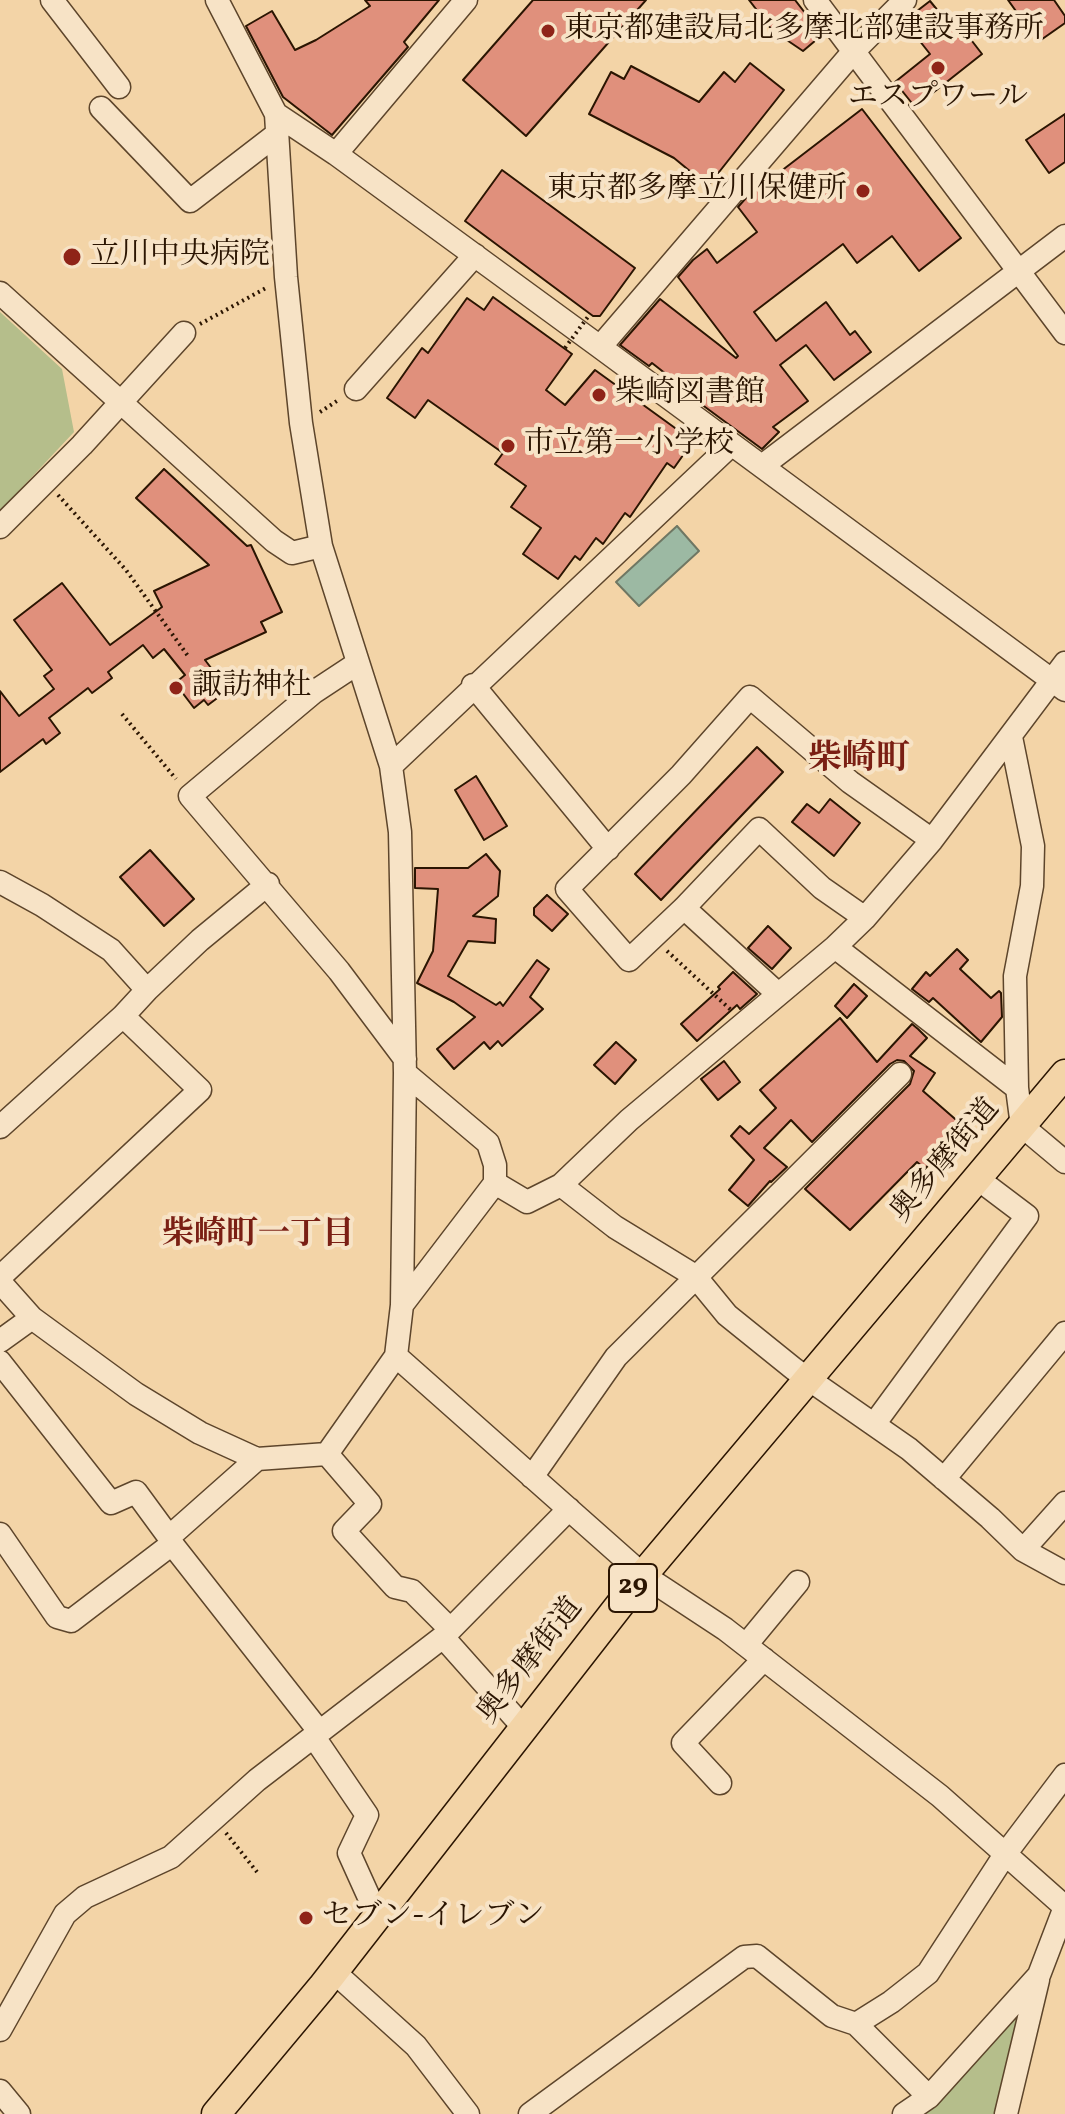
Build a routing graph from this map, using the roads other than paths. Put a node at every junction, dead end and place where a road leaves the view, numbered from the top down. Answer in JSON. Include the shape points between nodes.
{"nodes":[{"id":1,"x":52,"y":0,"type":"edge"},
{"id":2,"x":217,"y":0,"type":"edge"},
{"id":3,"x":466,"y":0,"type":"edge"},
{"id":4,"x":815,"y":0,"type":"edge"},
{"id":5,"x":905,"y":0,"type":"edge"},
{"id":6,"x":854,"y":51,"type":"junction"},
{"id":7,"x":119,"y":87,"type":"dead end"},
{"id":8,"x":101,"y":108,"type":"dead end"},
{"id":9,"x":276,"y":124,"type":"junction"},
{"id":10,"x":336,"y":154,"type":"junction"},
{"id":11,"x":1065,"y":236,"type":"edge"},
{"id":12,"x":475,"y":255,"type":"junction"},
{"id":13,"x":1019,"y":271,"type":"junction"},
{"id":14,"x":0,"y":293,"type":"edge"},
{"id":15,"x":184,"y":333,"type":"road end"},
{"id":16,"x":1065,"y":333,"type":"edge"},
{"id":17,"x":600,"y":347,"type":"junction"},
{"id":18,"x":356,"y":389,"type":"road end"},
{"id":19,"x":122,"y":403,"type":"junction"},
{"id":20,"x":731,"y":445,"type":"junction"},
{"id":21,"x":762,"y":466,"type":"junction"},
{"id":22,"x":0,"y":527,"type":"edge"},
{"id":23,"x":321,"y":546,"type":"junction"},
{"id":24,"x":358,"y":663,"type":"junction"},
{"id":25,"x":1060,"y":678,"type":"edge"},
{"id":26,"x":473,"y":685,"type":"junction"},
{"id":27,"x":1011,"y":737,"type":"junction"},
{"id":28,"x":391,"y":766,"type":"junction"},
{"id":29,"x":932,"y":840,"type":"junction"},
{"id":30,"x":608,"y":849,"type":"junction"},
{"id":31,"x":0,"y":882,"type":"edge"},
{"id":32,"x":268,"y":884,"type":"junction"},
{"id":33,"x":684,"y":908,"type":"junction"},
{"id":34,"x":865,"y":918,"type":"junction"},
{"id":35,"x":835,"y":947,"type":"junction"},
{"id":36,"x":147,"y":990,"type":"junction"},
{"id":37,"x":777,"y":993,"type":"junction"},
{"id":38,"x":123,"y":1016,"type":"junction"},
{"id":39,"x":405,"y":1066,"type":"junction"},
{"id":40,"x":900,"y":1074,"type":"dead end"},
{"id":41,"x":1065,"y":1074,"type":"edge"},
{"id":42,"x":1017,"y":1088,"type":"junction"},
{"id":43,"x":1022,"y":1126,"type":"junction"},
{"id":44,"x":0,"y":1127,"type":"edge"},
{"id":45,"x":1065,"y":1162,"type":"edge"},
{"id":46,"x":978,"y":1179,"type":"junction"},
{"id":47,"x":495,"y":1183,"type":"junction"},
{"id":48,"x":561,"y":1185,"type":"junction"},
{"id":49,"x":695,"y":1276,"type":"junction"},
{"id":50,"x":0,"y":1280,"type":"edge"},
{"id":51,"x":402,"y":1305,"type":"junction"},
{"id":52,"x":32,"y":1318,"type":"junction"},
{"id":53,"x":1065,"y":1333,"type":"edge"},
{"id":54,"x":0,"y":1341,"type":"edge"},
{"id":55,"x":396,"y":1356,"type":"junction"},
{"id":56,"x":0,"y":1362,"type":"edge"},
{"id":57,"x":810,"y":1379,"type":"junction"},
{"id":58,"x":875,"y":1423,"type":"junction"},
{"id":59,"x":327,"y":1454,"type":"junction"},
{"id":60,"x":257,"y":1459,"type":"junction"},
{"id":61,"x":532,"y":1477,"type":"junction"},
{"id":62,"x":944,"y":1479,"type":"junction"},
{"id":63,"x":1065,"y":1503,"type":"edge"},
{"id":64,"x":569,"y":1509,"type":"junction"},
{"id":65,"x":2,"y":1540,"type":"edge"},
{"id":66,"x":171,"y":1540,"type":"junction"},
{"id":67,"x":1023,"y":1550,"type":"junction"},
{"id":68,"x":1065,"y":1573,"type":"edge"},
{"id":69,"x":643,"y":1575,"type":"junction"},
{"id":70,"x":798,"y":1582,"type":"dead end"},
{"id":71,"x":446,"y":1633,"type":"junction"},
{"id":72,"x":755,"y":1652,"type":"junction"},
{"id":73,"x":524,"y":1728,"type":"junction"},
{"id":74,"x":315,"y":1733,"type":"junction"},
{"id":75,"x":1065,"y":1775,"type":"edge"},
{"id":76,"x":720,"y":1783,"type":"dead end"},
{"id":77,"x":1006,"y":1853,"type":"junction"},
{"id":78,"x":1065,"y":1907,"type":"edge"},
{"id":79,"x":377,"y":1915,"type":"junction"},
{"id":80,"x":333,"y":1971,"type":"junction"},
{"id":81,"x":1039,"y":1975,"type":"junction"},
{"id":82,"x":2,"y":2017,"type":"edge"},
{"id":83,"x":856,"y":2024,"type":"junction"},
{"id":84,"x":0,"y":2091,"type":"edge"},
{"id":85,"x":929,"y":2097,"type":"junction"},
{"id":86,"x":19,"y":2114,"type":"edge"},
{"id":87,"x":216,"y":2114,"type":"edge"},
{"id":88,"x":468,"y":2114,"type":"edge"},
{"id":89,"x":530,"y":2114,"type":"edge"},
{"id":90,"x":904,"y":2114,"type":"edge"},
{"id":91,"x":1006,"y":2114,"type":"edge"}],
"edges":[{"from":1,"to":7,"type":"street"},
{"from":2,"to":9,"type":"street"},
{"from":3,"to":10,"type":"street"},
{"from":4,"to":6,"type":"street"},
{"from":5,"to":6,"type":"street"},
{"from":6,"to":13,"type":"street"},
{"from":6,"to":17,"type":"street"},
{"from":8,"to":9,"type":"street","via":[[190,201]]},
{"from":9,"to":10,"type":"street"},
{"from":9,"to":23,"type":"street","via":[[301,423]]},
{"from":10,"to":12,"type":"street"},
{"from":11,"to":13,"type":"street"},
{"from":12,"to":17,"type":"street"},
{"from":12,"to":18,"type":"street"},
{"from":13,"to":16,"type":"street"},
{"from":13,"to":21,"type":"street"},
{"from":14,"to":19,"type":"street"},
{"from":15,"to":19,"type":"street"},
{"from":17,"to":20,"type":"street"},
{"from":19,"to":22,"type":"street"},
{"from":19,"to":23,"type":"street","via":[[274,541],[292,553]]},
{"from":20,"to":21,"type":"street"},
{"from":20,"to":26,"type":"street"},
{"from":21,"to":25,"type":"street"},
{"from":23,"to":24,"type":"street"},
{"from":24,"to":28,"type":"street"},
{"from":24,"to":32,"type":"street","via":[[314,692],[190,796]]},
{"from":25,"to":27,"type":"street"},
{"from":26,"to":28,"type":"street"},
{"from":26,"to":30,"type":"street"},
{"from":27,"to":29,"type":"street"},
{"from":27,"to":42,"type":"street","via":[[1033,846],[1032,886],[1015,976]]},
{"from":28,"to":39,"type":"street","via":[[400,832]]},
{"from":29,"to":30,"type":"street","via":[[850,782],[750,697]]},
{"from":29,"to":34,"type":"street"},
{"from":30,"to":33,"type":"street","via":[[567,889],[629,960]]},
{"from":31,"to":36,"type":"street","via":[[111,950]]},
{"from":32,"to":36,"type":"street"},
{"from":32,"to":39,"type":"street","via":[[339,971]]},
{"from":33,"to":34,"type":"street","via":[[759,829],[822,888]]},
{"from":33,"to":37,"type":"street"},
{"from":34,"to":35,"type":"street"},
{"from":35,"to":37,"type":"street"},
{"from":35,"to":42,"type":"street"},
{"from":36,"to":38,"type":"street"},
{"from":37,"to":48,"type":"street"},
{"from":38,"to":44,"type":"street"},
{"from":38,"to":50,"type":"street","via":[[200,1090]]},
{"from":39,"to":47,"type":"street","via":[[488,1143]]},
{"from":39,"to":51,"type":"street"},
{"from":40,"to":49,"type":"street"},
{"from":41,"to":43,"type":"main road","name":"奥多摩街道","number":"29"},
{"from":42,"to":43,"type":"street"},
{"from":43,"to":45,"type":"street"},
{"from":43,"to":46,"type":"main road","name":"奥多摩街道","number":"29"},
{"from":46,"to":57,"type":"main road","name":"奥多摩街道","number":"29"},
{"from":46,"to":58,"type":"street","via":[[1027,1216]]},
{"from":47,"to":48,"type":"street","via":[[527,1202]]},
{"from":47,"to":51,"type":"street"},
{"from":48,"to":49,"type":"street","via":[[615,1227]]},
{"from":49,"to":57,"type":"street","via":[[727,1315]]},
{"from":49,"to":61,"type":"street","via":[[616,1357]]},
{"from":50,"to":52,"type":"street"},
{"from":51,"to":55,"type":"street"},
{"from":52,"to":54,"type":"street"},
{"from":52,"to":60,"type":"street","via":[[136,1394],[200,1433]]},
{"from":53,"to":62,"type":"street"},
{"from":55,"to":59,"type":"street"},
{"from":55,"to":61,"type":"street"},
{"from":56,"to":66,"type":"street","via":[[111,1503],[136,1492]]},
{"from":57,"to":58,"type":"street"},
{"from":57,"to":69,"type":"main road","name":"奥多摩街道","number":"29"},
{"from":58,"to":62,"type":"street"},
{"from":59,"to":60,"type":"street"},
{"from":59,"to":71,"type":"street","via":[[370,1504],[344,1531],[395,1587],[412,1591]]},
{"from":60,"to":66,"type":"street"},
{"from":61,"to":64,"type":"street"},
{"from":62,"to":67,"type":"street"},
{"from":63,"to":67,"type":"street"},
{"from":64,"to":69,"type":"street"},
{"from":64,"to":71,"type":"street"},
{"from":65,"to":66,"type":"street","via":[[57,1617],[71,1621]]},
{"from":66,"to":74,"type":"street","via":[[315,1726]]},
{"from":67,"to":68,"type":"street"},
{"from":69,"to":72,"type":"street"},
{"from":69,"to":73,"type":"main road","name":"奥多摩街道","number":"29"},
{"from":70,"to":72,"type":"street"},
{"from":71,"to":73,"type":"street"},
{"from":71,"to":74,"type":"street"},
{"from":72,"to":76,"type":"street","via":[[683,1743]]},
{"from":72,"to":77,"type":"street"},
{"from":73,"to":79,"type":"main road","name":"奥多摩街道","number":"29"},
{"from":74,"to":79,"type":"street","via":[[367,1815],[349,1853]]},
{"from":74,"to":82,"type":"street","via":[[171,1857],[85,1897],[65,1914]]},
{"from":75,"to":77,"type":"street"},
{"from":77,"to":78,"type":"street"},
{"from":77,"to":83,"type":"street","via":[[928,1973]]},
{"from":78,"to":81,"type":"street"},
{"from":79,"to":80,"type":"main road","name":"奥多摩街道","number":"29"},
{"from":80,"to":87,"type":"main road","name":"奥多摩街道","number":"29"},
{"from":80,"to":88,"type":"street","via":[[416,2046]]},
{"from":81,"to":85,"type":"street"},
{"from":81,"to":91,"type":"street"},
{"from":83,"to":85,"type":"street"},
{"from":83,"to":89,"type":"street","via":[[832,2016],[757,1956],[744,1957]]},
{"from":84,"to":86,"type":"street"},
{"from":85,"to":90,"type":"street"}]}
